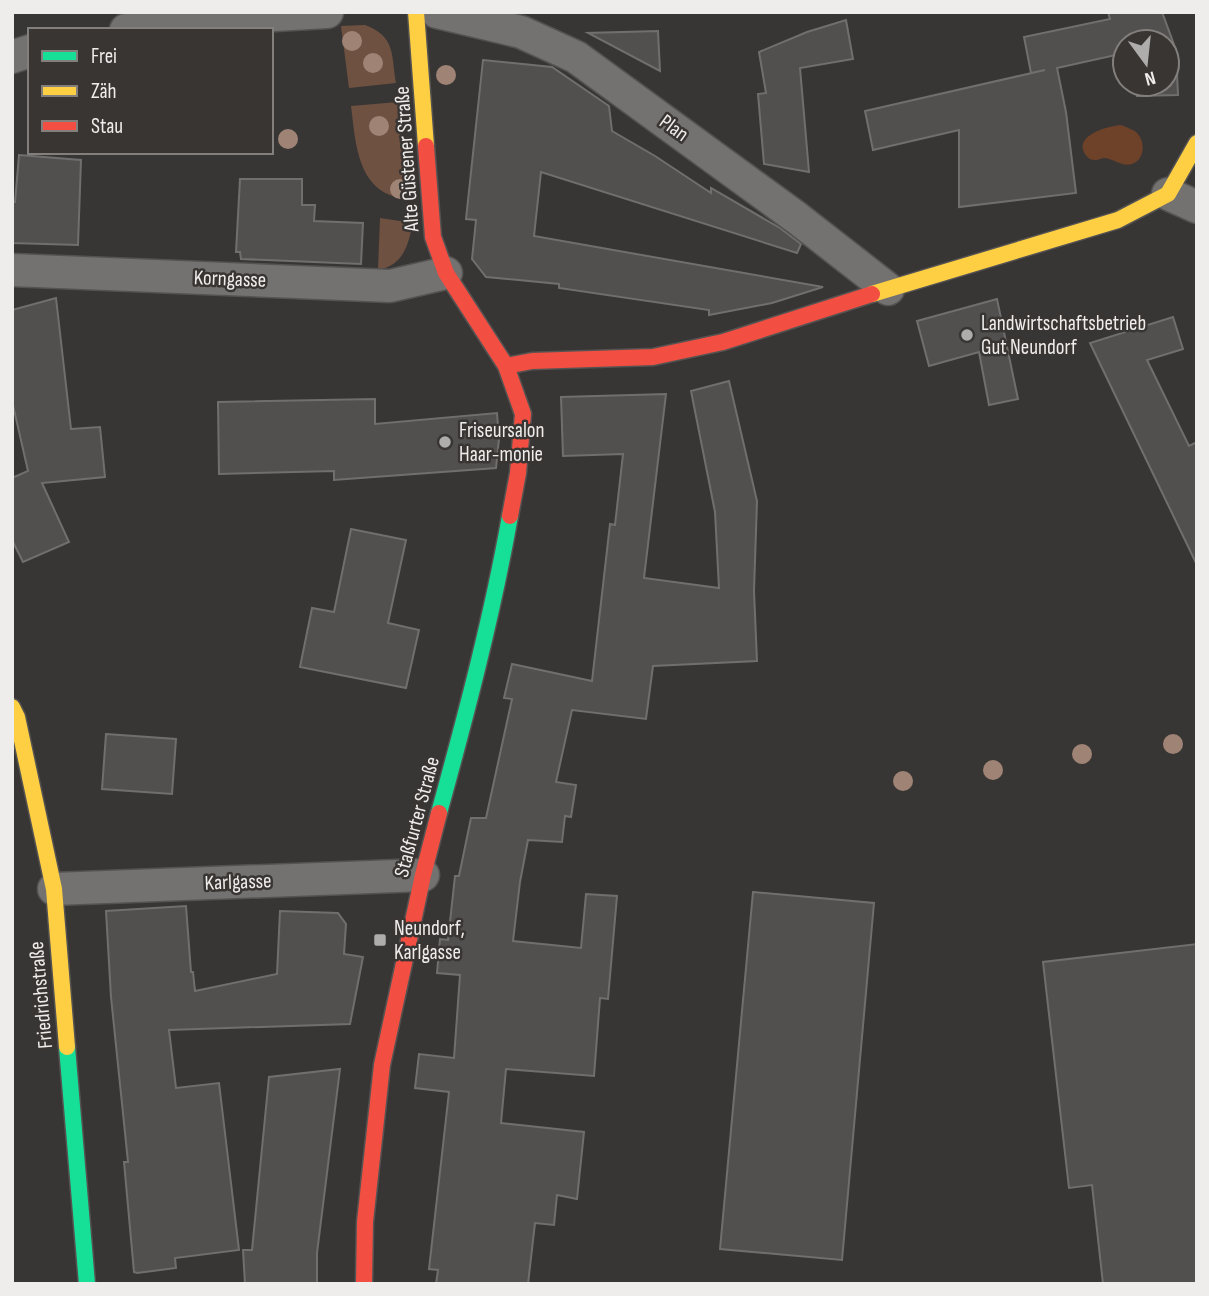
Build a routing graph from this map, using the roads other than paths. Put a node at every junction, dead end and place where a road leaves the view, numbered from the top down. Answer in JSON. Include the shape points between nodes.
{"nodes":[{"id":1,"x":327,"y":12,"type":"edge"},
{"id":2,"x":416,"y":12,"type":"edge"},
{"id":3,"x":437,"y":12,"type":"edge"},
{"id":4,"x":138,"y":28,"type":"edge"},
{"id":5,"x":1197,"y":144,"type":"edge"},
{"id":6,"x":1168,"y":194,"type":"junction"},
{"id":7,"x":1197,"y":207,"type":"edge"},
{"id":8,"x":12,"y":270,"type":"edge"},
{"id":9,"x":446,"y":273,"type":"junction"},
{"id":10,"x":888,"y":289,"type":"junction"},
{"id":11,"x":506,"y":366,"type":"junction"},
{"id":12,"x":14,"y":714,"type":"edge"},
{"id":13,"x":423,"y":875,"type":"junction"},
{"id":14,"x":54,"y":889,"type":"junction"},
{"id":15,"x":87,"y":1284,"type":"edge"},
{"id":16,"x":364,"y":1284,"type":"edge"}],
"edges":[{"from":1,"to":4,"type":"street","via":[[187,20]]},
{"from":2,"to":9,"type":"street","name":"Alte Güstener Straße","via":[[433,237]]},
{"from":3,"to":10,"type":"street","name":"Plan","via":[[521,32],[576,57]]},
{"from":5,"to":6,"type":"street"},
{"from":6,"to":7,"type":"street"},
{"from":6,"to":10,"type":"street","via":[[1118,220]]},
{"from":8,"to":9,"type":"street","name":"Korngasse","via":[[390,286]]},
{"from":9,"to":11,"type":"street","name":"Alte Güstener Straße"},
{"from":10,"to":11,"type":"street","via":[[723,342],[665,354],[533,360]]},
{"from":11,"to":13,"type":"street","name":"Staßfurter Straße","via":[[523,414],[518,473],[474,684]]},
{"from":12,"to":14,"type":"street","name":"Friedrichstraße"},
{"from":13,"to":14,"type":"street","name":"Karlgasse"},
{"from":13,"to":16,"type":"street","name":"Staßfurter Straße","via":[[382,1065],[365,1222]]},
{"from":14,"to":15,"type":"street","name":"Friedrichstraße"}]}
